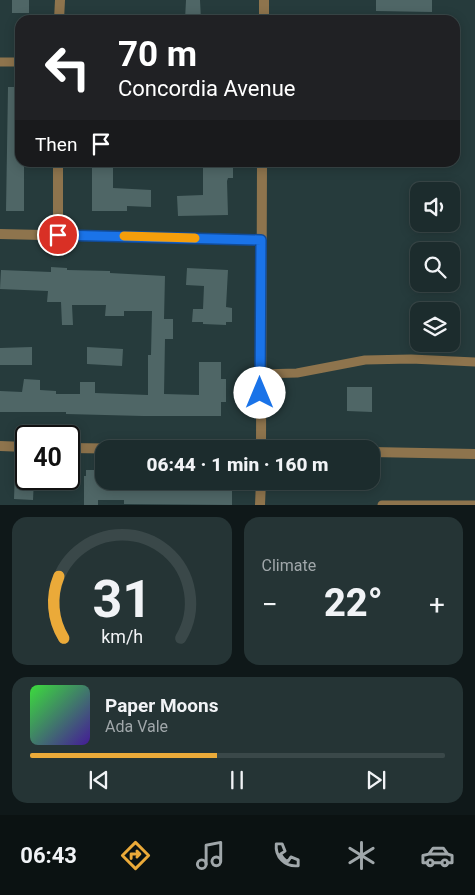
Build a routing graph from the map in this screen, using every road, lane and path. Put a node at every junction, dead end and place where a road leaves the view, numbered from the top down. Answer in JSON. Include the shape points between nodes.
{"nodes":[{"id":1,"x":60,"y":0,"type":"edge"},
{"id":2,"x":264,"y":0,"type":"edge"},
{"id":3,"x":59,"y":15,"type":"edge"},
{"id":4,"x":264,"y":15,"type":"edge"},
{"id":5,"x":0,"y":62,"type":"edge"},
{"id":6,"x":15,"y":62,"type":"edge"},
{"id":7,"x":58,"y":167,"type":"edge"},
{"id":8,"x":262,"y":167,"type":"edge"},
{"id":9,"x":0,"y":234,"type":"edge"},
{"id":10,"x":58,"y":235,"type":"junction"},
{"id":11,"x":261,"y":240,"type":"junction"},
{"id":12,"x":475,"y":362,"type":"edge"},
{"id":13,"x":260,"y":374,"type":"junction"},
{"id":14,"x":261,"y":440,"type":"edge"},
{"id":15,"x":0,"y":446,"type":"edge"},
{"id":16,"x":15,"y":447,"type":"edge"},
{"id":17,"x":80,"y":448,"type":"edge"},
{"id":18,"x":95,"y":448,"type":"edge"},
{"id":19,"x":380,"y":452,"type":"edge"},
{"id":20,"x":475,"y":454,"type":"edge"},
{"id":21,"x":261,"y":490,"type":"edge"},
{"id":22,"x":475,"y":504,"type":"edge"},
{"id":23,"x":260,"y":505,"type":"edge"},
{"id":24,"x":382,"y":505,"type":"edge"}],
"edges":[{"from":1,"to":3,"type":"street"},
{"from":2,"to":4,"type":"street"},
{"from":5,"to":6,"type":"lane"},
{"from":7,"to":10,"type":"street"},
{"from":8,"to":11,"type":"street"},
{"from":9,"to":10,"type":"street"},
{"from":10,"to":11,"type":"street"},
{"from":11,"to":13,"type":"street"},
{"from":12,"to":13,"type":"lane","via":[[365,360],[297,373]]},
{"from":13,"to":14,"type":"street"},
{"from":15,"to":16,"type":"street"},
{"from":17,"to":18,"type":"street"},
{"from":19,"to":20,"type":"street"},
{"from":21,"to":23,"type":"street"},
{"from":22,"to":24,"type":"lane"}]}
